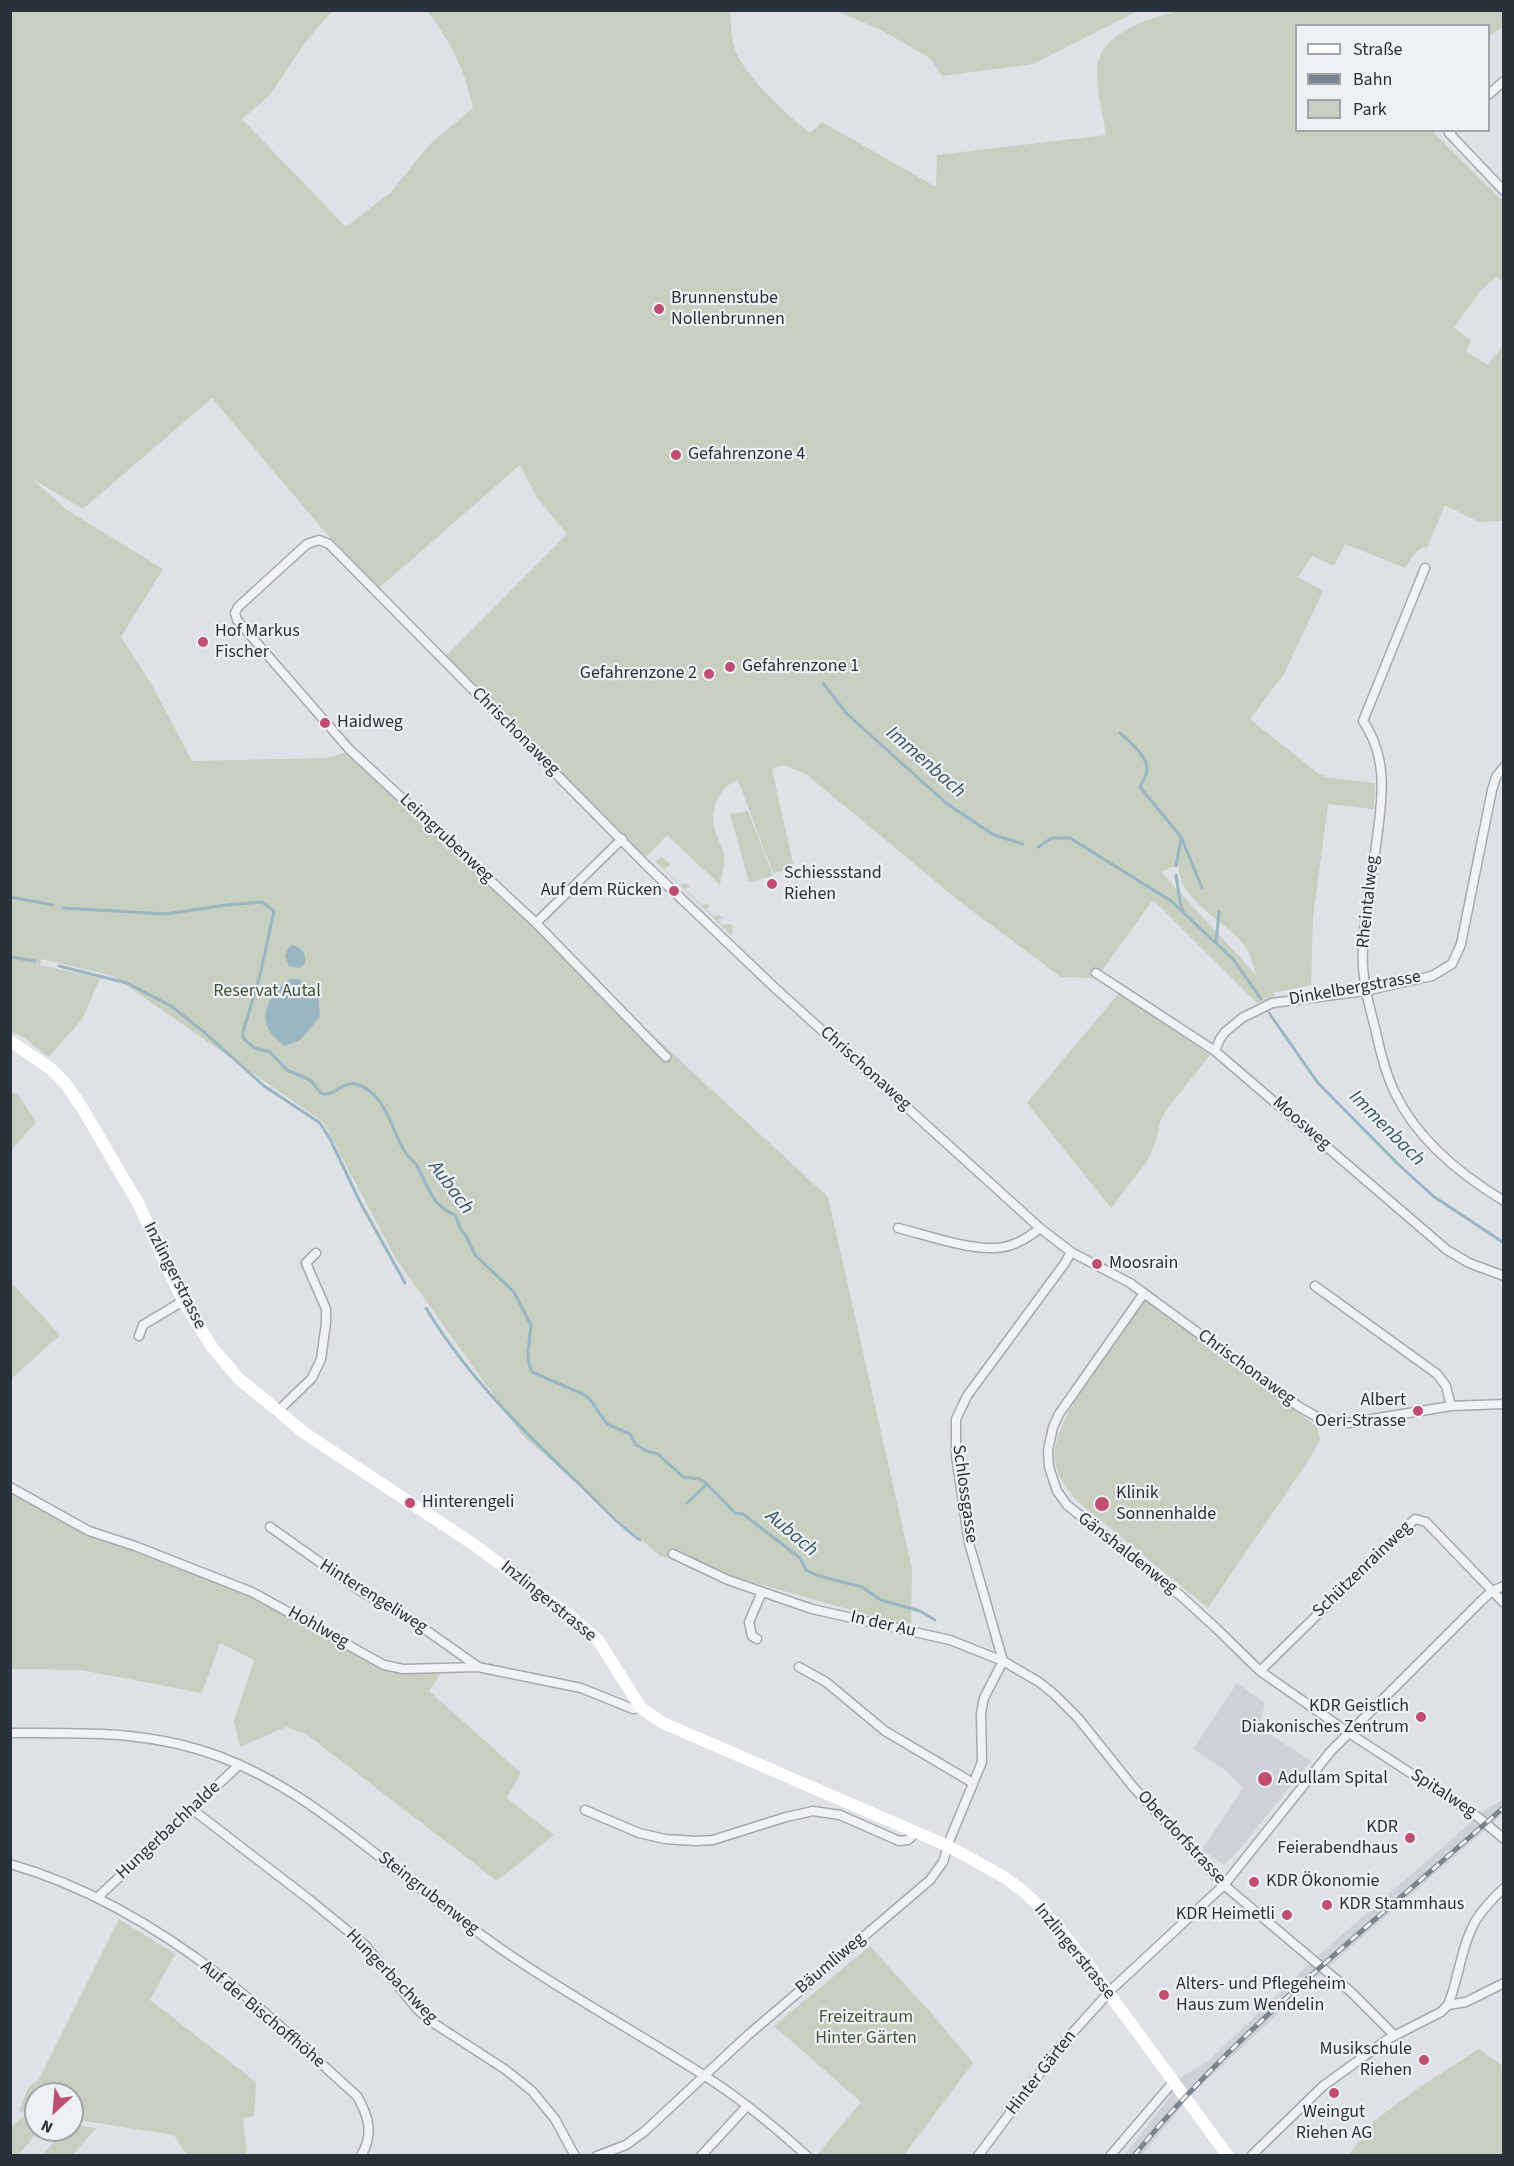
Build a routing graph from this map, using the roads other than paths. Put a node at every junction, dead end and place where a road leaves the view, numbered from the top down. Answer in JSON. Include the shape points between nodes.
{"nodes":[{"id":1,"x":1503,"y":81,"type":"edge"},
{"id":2,"x":1490,"y":93,"type":"edge"},
{"id":3,"x":1450,"y":132,"type":"edge"},
{"id":4,"x":1503,"y":191,"type":"edge"},
{"id":5,"x":1425,"y":568,"type":"dead end"},
{"id":6,"x":235,"y":613,"type":"joint"},
{"id":7,"x":1503,"y":767,"type":"edge"},
{"id":8,"x":622,"y":839,"type":"junction"},
{"id":9,"x":536,"y":923,"type":"junction"},
{"id":10,"x":1096,"y":973,"type":"dead end"},
{"id":11,"x":1365,"y":991,"type":"junction"},
{"id":12,"x":10,"y":1041,"type":"edge"},
{"id":13,"x":1215,"y":1051,"type":"junction"},
{"id":14,"x":666,"y":1057,"type":"dead end"},
{"id":15,"x":1503,"y":1201,"type":"edge"},
{"id":16,"x":898,"y":1228,"type":"dead end"},
{"id":17,"x":1040,"y":1228,"type":"junction"},
{"id":18,"x":1071,"y":1252,"type":"junction"},
{"id":19,"x":316,"y":1253,"type":"dead end"},
{"id":20,"x":1503,"y":1276,"type":"edge"},
{"id":21,"x":1315,"y":1286,"type":"dead end"},
{"id":22,"x":1144,"y":1293,"type":"junction"},
{"id":23,"x":183,"y":1302,"type":"junction"},
{"id":24,"x":139,"y":1336,"type":"dead end"},
{"id":25,"x":1503,"y":1404,"type":"edge"},
{"id":26,"x":1452,"y":1406,"type":"junction"},
{"id":27,"x":277,"y":1412,"type":"junction"},
{"id":28,"x":10,"y":1487,"type":"edge"},
{"id":29,"x":270,"y":1527,"type":"dead end"},
{"id":30,"x":673,"y":1554,"type":"dead end"},
{"id":31,"x":1503,"y":1586,"type":"edge"},
{"id":32,"x":1492,"y":1591,"type":"junction"},
{"id":33,"x":762,"y":1592,"type":"junction"},
{"id":34,"x":1503,"y":1603,"type":"edge"},
{"id":35,"x":757,"y":1639,"type":"dead end"},
{"id":36,"x":1003,"y":1661,"type":"junction"},
{"id":37,"x":477,"y":1667,"type":"junction"},
{"id":38,"x":799,"y":1668,"type":"dead end"},
{"id":39,"x":1260,"y":1671,"type":"junction"},
{"id":40,"x":641,"y":1708,"type":"junction"},
{"id":41,"x":10,"y":1733,"type":"edge"},
{"id":42,"x":1349,"y":1733,"type":"junction"},
{"id":43,"x":239,"y":1765,"type":"junction"},
{"id":44,"x":973,"y":1783,"type":"junction"},
{"id":45,"x":193,"y":1810,"type":"junction"},
{"id":46,"x":585,"y":1810,"type":"dead end"},
{"id":47,"x":917,"y":1832,"type":"junction"},
{"id":48,"x":1503,"y":1839,"type":"edge"},
{"id":49,"x":948,"y":1846,"type":"junction"},
{"id":50,"x":10,"y":1864,"type":"edge"},
{"id":51,"x":1224,"y":1885,"type":"junction"},
{"id":52,"x":1503,"y":1888,"type":"edge"},
{"id":53,"x":98,"y":1897,"type":"junction"},
{"id":54,"x":1502,"y":1986,"type":"edge"},
{"id":55,"x":1109,"y":1993,"type":"junction"},
{"id":56,"x":1448,"y":2005,"type":"junction"},
{"id":57,"x":1394,"y":2035,"type":"junction"},
{"id":58,"x":705,"y":2076,"type":"junction"},
{"id":59,"x":1174,"y":2081,"type":"junction"},
{"id":60,"x":747,"y":2106,"type":"junction"},
{"id":61,"x":361,"y":2156,"type":"edge"},
{"id":62,"x":575,"y":2156,"type":"edge"},
{"id":63,"x":597,"y":2156,"type":"edge"},
{"id":64,"x":701,"y":2156,"type":"edge"},
{"id":65,"x":807,"y":2156,"type":"edge"},
{"id":66,"x":978,"y":2156,"type":"edge"},
{"id":67,"x":1110,"y":2156,"type":"edge"},
{"id":68,"x":1228,"y":2156,"type":"edge"},
{"id":69,"x":1251,"y":2156,"type":"edge"}],
"edges":[{"from":1,"to":2,"type":"street"},
{"from":3,"to":4,"type":"street"},
{"from":5,"to":11,"type":"street","name":"Rheintalweg","via":[[1363,721],[1374,738],[1382,783],[1362,949]]},
{"from":6,"to":8,"type":"street","name":"Chrischonaweg","via":[[307,544],[319,540],[329,544]]},
{"from":6,"to":9,"type":"street","name":"Leimgrubenweg","via":[[349,749]]},
{"from":7,"to":11,"type":"street","name":"Dinkelbergstrasse","via":[[1492,790],[1461,944],[1452,964],[1432,975]]},
{"from":8,"to":9,"type":"street"},
{"from":8,"to":17,"type":"street","name":"Chrischonaweg","via":[[769,982]]},
{"from":9,"to":14,"type":"street","name":"Leimgrubenweg"},
{"from":10,"to":13,"type":"street","name":"Moosweg"},
{"from":11,"to":13,"type":"street","name":"Dinkelbergstrasse","via":[[1272,1003],[1225,1032]]},
{"from":11,"to":15,"type":"street","name":"Rheintalweg","via":[[1385,1069],[1396,1095],[1415,1123],[1459,1172]]},
{"from":12,"to":23,"type":"street","name":"Inzlingerstrasse","via":[[51,1069],[81,1106],[138,1203]]},
{"from":13,"to":20,"type":"street","name":"Moosweg","via":[[1428,1236],[1469,1263]]},
{"from":16,"to":17,"type":"street","via":[[951,1242],[995,1248],[1030,1237]]},
{"from":17,"to":18,"type":"street","name":"Chrischonaweg"},
{"from":18,"to":22,"type":"street","name":"Chrischonaweg"},
{"from":18,"to":36,"type":"street","name":"Schlossgasse","via":[[967,1396],[956,1419],[956,1456],[969,1543]]},
{"from":19,"to":27,"type":"street","via":[[306,1263],[326,1309],[321,1359],[305,1386]]},
{"from":21,"to":26,"type":"street","via":[[1437,1374],[1446,1386]]},
{"from":22,"to":26,"type":"street","name":"Chrischonaweg","via":[[1322,1420],[1357,1422]]},
{"from":22,"to":39,"type":"street","name":"Gänshaldenweg","via":[[1059,1414],[1048,1450],[1049,1467],[1066,1505],[1181,1596]]},
{"from":23,"to":24,"type":"street","via":[[143,1325]]},
{"from":23,"to":27,"type":"street","name":"Inzlingerstrasse","via":[[224,1362]]},
{"from":25,"to":26,"type":"street","name":"Chrischonaweg"},
{"from":27,"to":40,"type":"street","name":"Inzlingerstrasse","via":[[473,1544],[588,1630],[608,1653]]},
{"from":28,"to":37,"type":"street","name":"Hohlweg","via":[[89,1531],[252,1592],[384,1665],[403,1669]]},
{"from":29,"to":37,"type":"street","name":"Hinterengeliweg","via":[[362,1592],[409,1617]]},
{"from":30,"to":33,"type":"street","name":"In der Au"},
{"from":31,"to":32,"type":"street"},
{"from":32,"to":34,"type":"street"},
{"from":32,"to":39,"type":"street","name":"Schützenrainweg","via":[[1426,1522],[1414,1519]]},
{"from":32,"to":42,"type":"street","name":"Hinter Gärten"},
{"from":33,"to":35,"type":"street","via":[[749,1622],[752,1636]]},
{"from":33,"to":36,"type":"street","name":"In der Au","via":[[812,1609],[950,1640]]},
{"from":36,"to":44,"type":"street","name":"Bäumliweg","via":[[984,1698],[982,1761]]},
{"from":36,"to":51,"type":"street","name":"Oberdorfstrasse","via":[[1039,1682],[1068,1707],[1134,1788]]},
{"from":37,"to":40,"type":"street","name":"Hohlweg","via":[[567,1685],[633,1709]]},
{"from":38,"to":44,"type":"street","via":[[826,1682],[885,1731]]},
{"from":39,"to":42,"type":"street","name":"Gänshaldenweg"},
{"from":40,"to":47,"type":"street","name":"Inzlingerstrasse","via":[[663,1723]]},
{"from":41,"to":43,"type":"street","name":"Steingrubenweg","via":[[140,1736],[185,1746]]},
{"from":42,"to":48,"type":"street","name":"Spitalweg","via":[[1478,1817]]},
{"from":42,"to":51,"type":"street","name":"Hinter Gärten"},
{"from":43,"to":45,"type":"street","name":"Hungerbachhalde"},
{"from":43,"to":58,"type":"street","name":"Steingrubenweg","via":[[300,1797],[510,1955]]},
{"from":44,"to":49,"type":"street","name":"Bäumliweg"},
{"from":45,"to":53,"type":"street","name":"Hungerbachhalde"},
{"from":45,"to":62,"type":"street","name":"Hungerbachweg","via":[[365,1945],[417,2009],[435,2024],[532,2091],[555,2119]]},
{"from":46,"to":47,"type":"street","via":[[639,1833],[677,1840],[713,1840],[813,1811],[840,1815],[899,1841],[908,1840]]},
{"from":47,"to":49,"type":"street","name":"Inzlingerstrasse"},
{"from":49,"to":55,"type":"street","name":"Inzlingerstrasse","via":[[1023,1891],[1059,1928]]},
{"from":49,"to":58,"type":"street","name":"Bäumliweg","via":[[943,1862],[930,1880]]},
{"from":50,"to":53,"type":"street","name":"Auf der Bischoffhöhe"},
{"from":51,"to":55,"type":"street","name":"Hinter Gärten"},
{"from":51,"to":57,"type":"street","name":"Oberdorfstrasse","via":[[1350,1991]]},
{"from":52,"to":56,"type":"street","via":[[1476,1921]]},
{"from":53,"to":61,"type":"street","name":"Auf der Bischoffhöhe","via":[[223,1978],[357,2096],[367,2113],[369,2133]]},
{"from":54,"to":56,"type":"street","via":[[1466,2002]]},
{"from":55,"to":59,"type":"street","name":"Inzlingerstrasse"},
{"from":55,"to":66,"type":"street","name":"Hinter Gärten","via":[[1057,2050]]},
{"from":56,"to":57,"type":"street"},
{"from":57,"to":69,"type":"street","via":[[1323,2086]]},
{"from":58,"to":60,"type":"street","name":"Steingrubenweg"},
{"from":58,"to":63,"type":"street","name":"Bäumliweg","via":[[636,2138]]},
{"from":59,"to":67,"type":"street"},
{"from":59,"to":68,"type":"street","name":"Inzlingerstrasse"},
{"from":60,"to":64,"type":"street"},
{"from":60,"to":65,"type":"street","name":"Steingrubenweg"}]}
